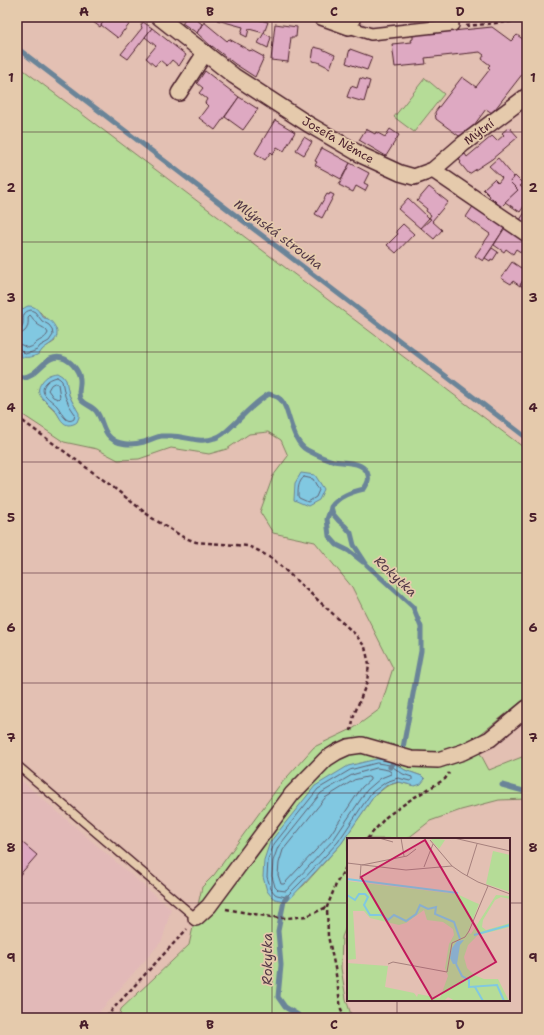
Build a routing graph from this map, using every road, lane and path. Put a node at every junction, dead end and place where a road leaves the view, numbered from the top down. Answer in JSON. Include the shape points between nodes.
{"nodes":[{"id":1,"x":159,"y":17,"type":"edge"},
{"id":2,"x":321,"y":17,"type":"edge"},
{"id":3,"x":527,"y":20,"type":"edge"},
{"id":4,"x":351,"y":22,"type":"edge"},
{"id":5,"x":454,"y":25,"type":"joint"},
{"id":6,"x":205,"y":53,"type":"junction"},
{"id":7,"x":179,"y":93,"type":"dead end"},
{"id":8,"x":527,"y":96,"type":"edge"},
{"id":9,"x":433,"y":170,"type":"junction"},
{"id":10,"x":527,"y":234,"type":"edge"},
{"id":11,"x":17,"y":417,"type":"edge"},
{"id":12,"x":527,"y":708,"type":"edge"},
{"id":13,"x":348,"y":747,"type":"junction"},
{"id":14,"x":463,"y":752,"type":"junction"},
{"id":15,"x":17,"y":765,"type":"edge"},
{"id":16,"x":368,"y":838,"type":"edge"},
{"id":17,"x":347,"y":866,"type":"edge"},
{"id":18,"x":209,"y":906,"type":"junction"},
{"id":19,"x":327,"y":907,"type":"junction"},
{"id":20,"x":196,"y":918,"type":"junction"},
{"id":21,"x":106,"y":1018,"type":"edge"},
{"id":22,"x":345,"y":1018,"type":"edge"}],
"edges":[{"from":1,"to":6,"type":"street","name":"Josefa Němce"},
{"from":2,"to":4,"type":"street"},
{"from":3,"to":5,"type":"path"},
{"from":4,"to":5,"type":"street","via":[[371,34]]},
{"from":6,"to":7,"type":"street"},
{"from":6,"to":9,"type":"street","name":"Josefa Němce","via":[[234,76],[363,156],[414,177]]},
{"from":8,"to":9,"type":"street","name":"Mýtní"},
{"from":9,"to":10,"type":"street"},
{"from":11,"to":13,"type":"path","via":[[152,518],[183,537],[196,542],[248,546],[274,560],[355,634],[364,647],[369,664],[367,682],[354,715]]},
{"from":12,"to":14,"type":"street","via":[[490,738]]},
{"from":13,"to":14,"type":"street","via":[[362,745],[411,758],[438,760]]},
{"from":13,"to":18,"type":"street","via":[[326,759],[292,794]]},
{"from":14,"to":16,"type":"path","via":[[445,779],[386,816]]},
{"from":15,"to":20,"type":"lane"},
{"from":17,"to":19,"type":"path"},
{"from":18,"to":19,"type":"path","via":[[287,918],[306,916]]},
{"from":18,"to":20,"type":"street"},
{"from":19,"to":22,"type":"path","via":[[328,936]]},
{"from":20,"to":21,"type":"path"}]}
